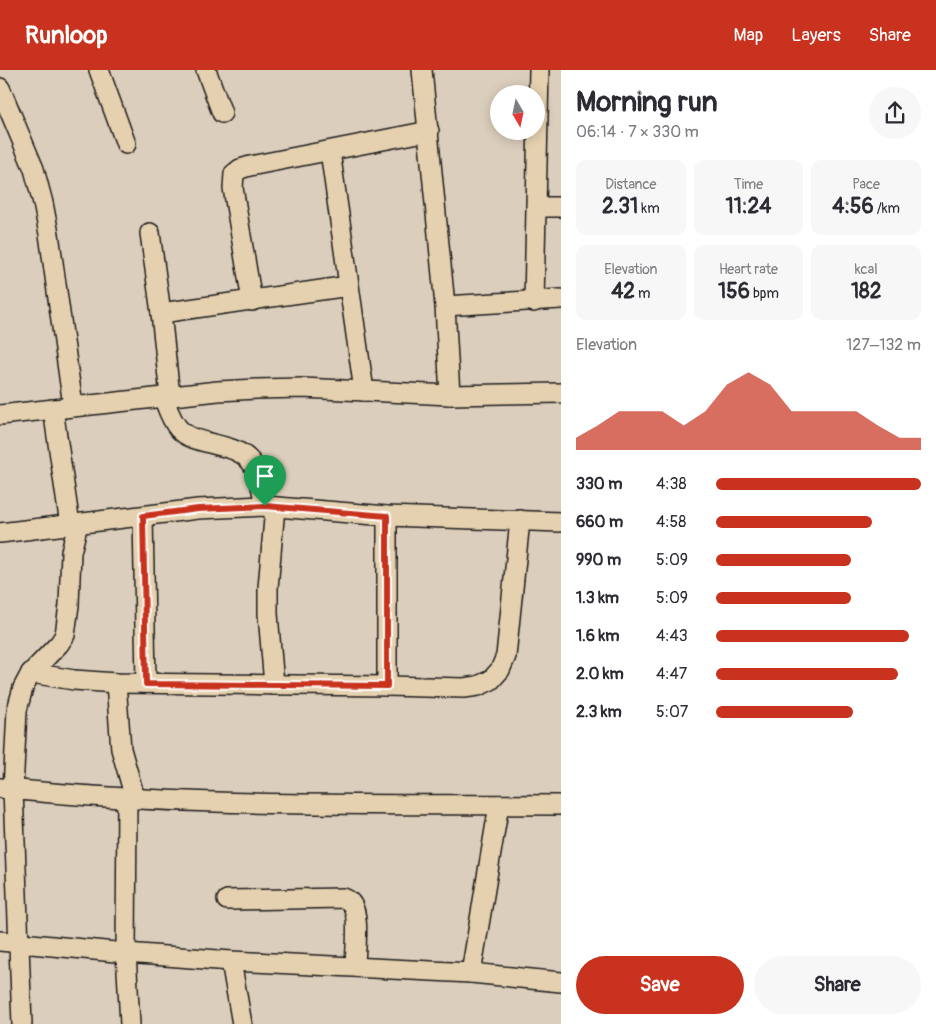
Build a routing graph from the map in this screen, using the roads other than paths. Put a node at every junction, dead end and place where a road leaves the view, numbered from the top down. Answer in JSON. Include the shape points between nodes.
{"nodes":[{"id":1,"x":99,"y":70,"type":"edge"},
{"id":2,"x":206,"y":70,"type":"edge"},
{"id":3,"x":539,"y":70,"type":"edge"},
{"id":4,"x":422,"y":72,"type":"edge"},
{"id":5,"x":0,"y":88,"type":"edge"},
{"id":6,"x":222,"y":113,"type":"dead end"},
{"id":7,"x":429,"y":131,"type":"junction"},
{"id":8,"x":126,"y":144,"type":"dead end"},
{"id":9,"x":330,"y":151,"type":"junction"},
{"id":10,"x":561,"y":207,"type":"edge"},
{"id":11,"x":537,"y":208,"type":"junction"},
{"id":12,"x":150,"y":233,"type":"dead end"},
{"id":13,"x":349,"y":286,"type":"junction"},
{"id":14,"x":561,"y":299,"type":"edge"},
{"id":15,"x":252,"y":301,"type":"junction"},
{"id":16,"x":534,"y":302,"type":"junction"},
{"id":17,"x":445,"y":306,"type":"junction"},
{"id":18,"x":162,"y":313,"type":"junction"},
{"id":19,"x":364,"y":391,"type":"junction"},
{"id":20,"x":561,"y":393,"type":"edge"},
{"id":21,"x":450,"y":395,"type":"junction"},
{"id":22,"x":166,"y":396,"type":"junction"},
{"id":23,"x":73,"y":406,"type":"junction"},
{"id":24,"x":52,"y":409,"type":"junction"},
{"id":25,"x":0,"y":416,"type":"edge"},
{"id":26,"x":270,"y":506,"type":"junction"},
{"id":27,"x":143,"y":516,"type":"junction"},
{"id":28,"x":387,"y":516,"type":"junction"},
{"id":29,"x":520,"y":520,"type":"junction"},
{"id":30,"x":561,"y":522,"type":"edge"},
{"id":31,"x":74,"y":525,"type":"junction"},
{"id":32,"x":0,"y":533,"type":"edge"},
{"id":33,"x":31,"y":673,"type":"junction"},
{"id":34,"x":116,"y":683,"type":"junction"},
{"id":35,"x":146,"y":684,"type":"junction"},
{"id":36,"x":274,"y":685,"type":"junction"},
{"id":37,"x":387,"y":686,"type":"junction"},
{"id":38,"x":7,"y":789,"type":"edge"},
{"id":39,"x":131,"y":798,"type":"junction"},
{"id":40,"x":499,"y":805,"type":"junction"},
{"id":41,"x":561,"y":806,"type":"edge"},
{"id":42,"x":226,"y":900,"type":"dead end"},
{"id":43,"x":9,"y":942,"type":"edge"},
{"id":44,"x":126,"y":953,"type":"junction"},
{"id":45,"x":231,"y":960,"type":"junction"},
{"id":46,"x":355,"y":966,"type":"junction"},
{"id":47,"x":471,"y":972,"type":"junction"},
{"id":48,"x":561,"y":982,"type":"edge"},
{"id":49,"x":22,"y":1024,"type":"edge"},
{"id":50,"x":130,"y":1024,"type":"edge"},
{"id":51,"x":242,"y":1024,"type":"edge"}],
"edges":[{"from":1,"to":8,"type":"street"},
{"from":2,"to":6,"type":"street"},
{"from":3,"to":11,"type":"street"},
{"from":4,"to":7,"type":"street"},
{"from":5,"to":23,"type":"street","via":[[34,170],[43,203]]},
{"from":7,"to":9,"type":"street"},
{"from":7,"to":17,"type":"street"},
{"from":9,"to":13,"type":"street"},
{"from":9,"to":15,"type":"street","via":[[250,166],[234,174],[233,188]]},
{"from":10,"to":11,"type":"street"},
{"from":11,"to":16,"type":"street"},
{"from":12,"to":18,"type":"street"},
{"from":13,"to":15,"type":"street"},
{"from":13,"to":19,"type":"street"},
{"from":14,"to":16,"type":"street"},
{"from":15,"to":18,"type":"street"},
{"from":16,"to":17,"type":"street"},
{"from":17,"to":21,"type":"street"},
{"from":18,"to":22,"type":"street"},
{"from":19,"to":21,"type":"street"},
{"from":19,"to":22,"type":"street","via":[[257,389]]},
{"from":20,"to":21,"type":"street"},
{"from":22,"to":23,"type":"street"},
{"from":22,"to":26,"type":"street","via":[[174,421],[185,434],[232,448],[252,463]]},
{"from":23,"to":24,"type":"street"},
{"from":24,"to":25,"type":"street"},
{"from":24,"to":31,"type":"street"},
{"from":26,"to":27,"type":"street","via":[[198,509]]},
{"from":26,"to":28,"type":"street"},
{"from":26,"to":36,"type":"street","via":[[268,614]]},
{"from":27,"to":31,"type":"street"},
{"from":27,"to":35,"type":"street"},
{"from":28,"to":29,"type":"street"},
{"from":28,"to":37,"type":"street"},
{"from":29,"to":30,"type":"street"},
{"from":29,"to":37,"type":"street","via":[[506,656],[500,670],[491,680],[464,688]]},
{"from":31,"to":32,"type":"street"},
{"from":31,"to":33,"type":"street","via":[[65,635]]},
{"from":33,"to":34,"type":"street"},
{"from":33,"to":38,"type":"street","via":[[19,698]]},
{"from":34,"to":35,"type":"street"},
{"from":34,"to":39,"type":"street","via":[[122,749]]},
{"from":35,"to":36,"type":"street"},
{"from":36,"to":37,"type":"street"},
{"from":38,"to":39,"type":"street"},
{"from":38,"to":43,"type":"street"},
{"from":39,"to":40,"type":"street","via":[[238,804]]},
{"from":39,"to":44,"type":"street"},
{"from":40,"to":41,"type":"street"},
{"from":40,"to":47,"type":"street"},
{"from":42,"to":46,"type":"street","via":[[336,897],[350,901],[356,918]]},
{"from":43,"to":44,"type":"street"},
{"from":43,"to":49,"type":"street"},
{"from":44,"to":45,"type":"street"},
{"from":44,"to":50,"type":"street"},
{"from":45,"to":46,"type":"street"},
{"from":45,"to":51,"type":"street"},
{"from":46,"to":47,"type":"street"},
{"from":47,"to":48,"type":"street"}]}
